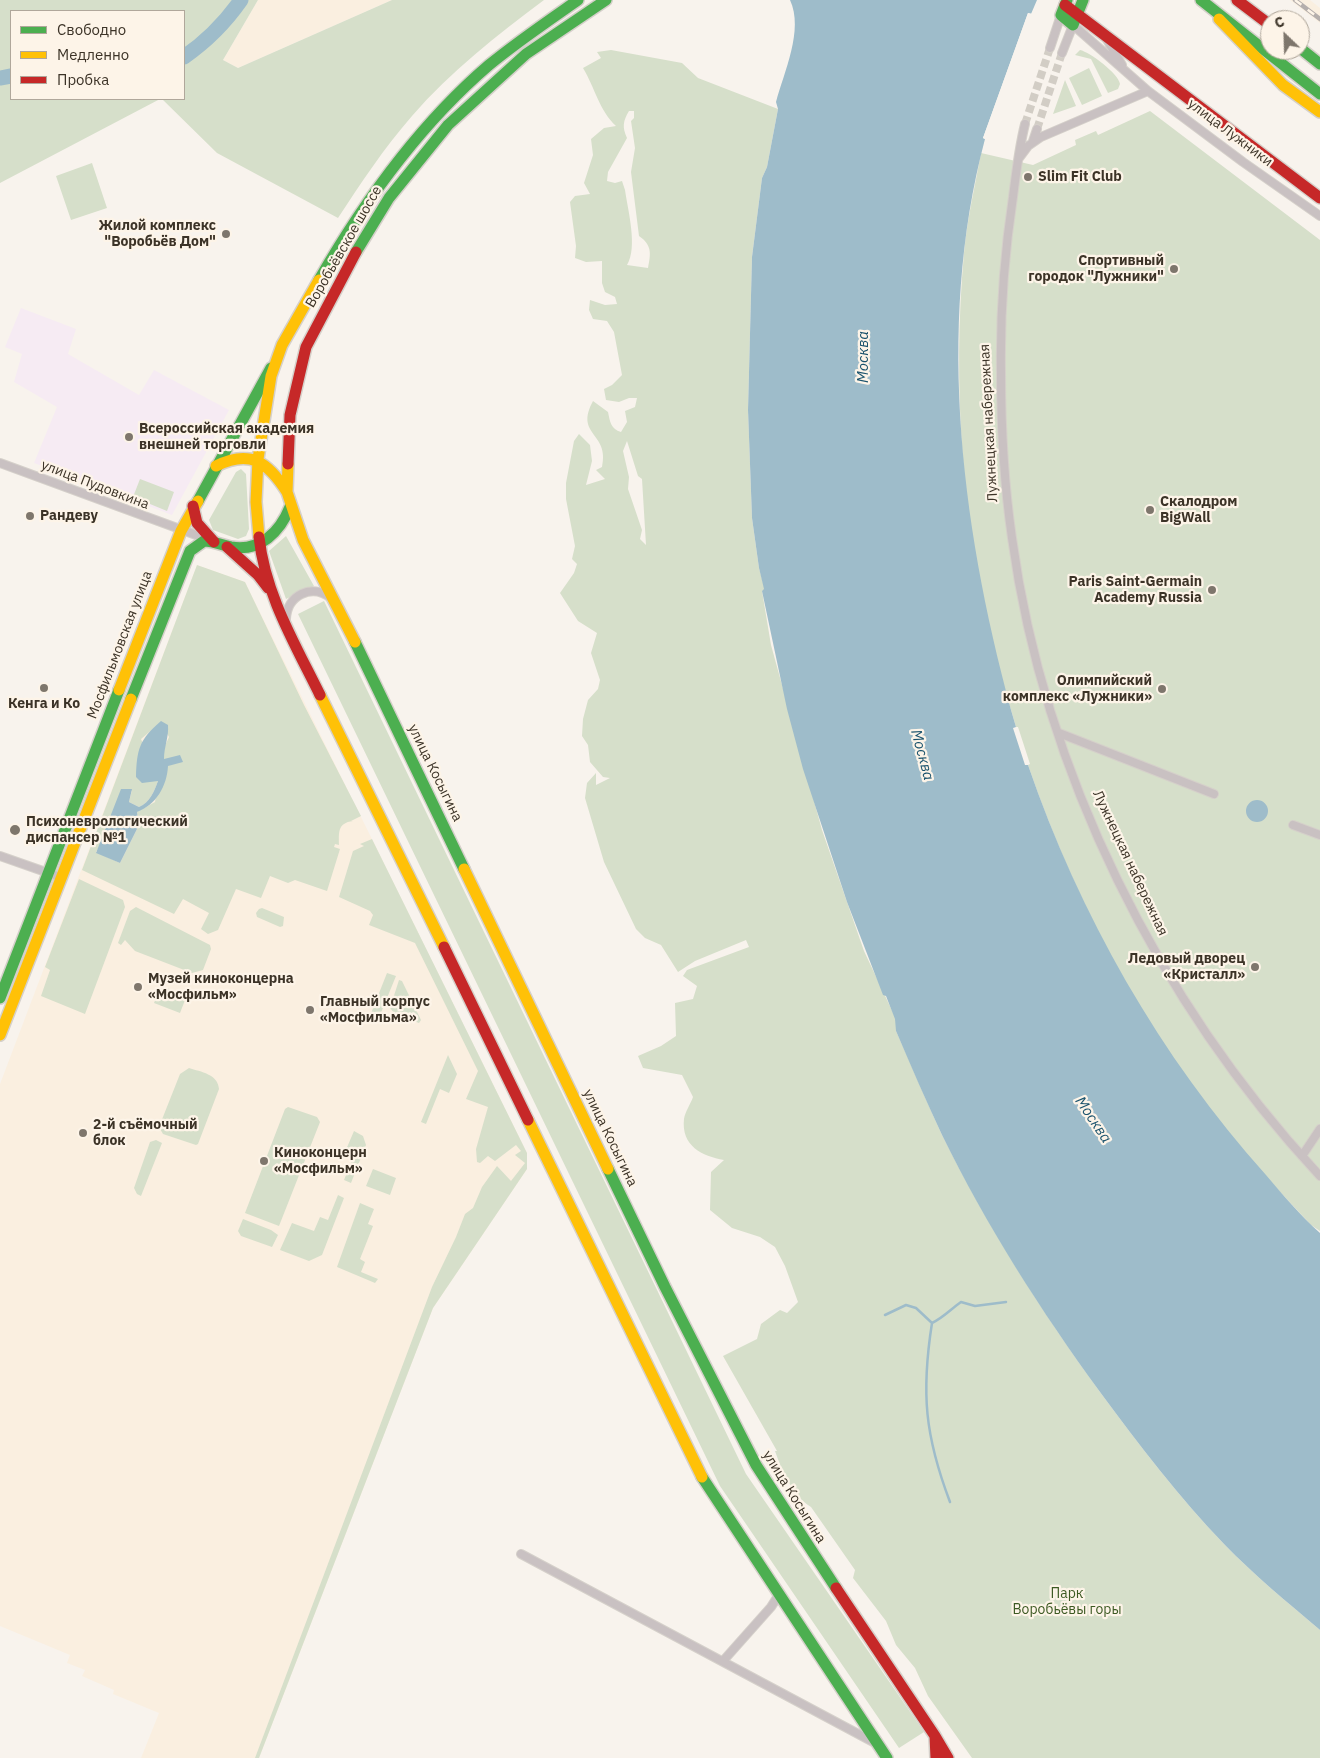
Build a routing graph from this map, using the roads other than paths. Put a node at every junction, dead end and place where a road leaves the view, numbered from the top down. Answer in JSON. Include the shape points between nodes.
{"nodes":[{"id":1,"x":578,"y":0,"type":"edge"},
{"id":2,"x":606,"y":0,"type":"edge"},
{"id":3,"x":1084,"y":0,"type":"edge"},
{"id":4,"x":1237,"y":0,"type":"edge"},
{"id":5,"x":1203,"y":2,"type":"edge"},
{"id":6,"x":1064,"y":7,"type":"edge"},
{"id":7,"x":1076,"y":13,"type":"junction"},
{"id":8,"x":1260,"y":17,"type":"edge"},
{"id":9,"x":1072,"y":25,"type":"junction"},
{"id":10,"x":1104,"y":35,"type":"junction"},
{"id":11,"x":1050,"y":48,"type":"tunnel mouth"},
{"id":12,"x":1062,"y":53,"type":"tunnel mouth"},
{"id":13,"x":1310,"y":56,"type":"edge"},
{"id":14,"x":1320,"y":64,"type":"edge"},
{"id":15,"x":1125,"y":71,"type":"junction"},
{"id":16,"x":1148,"y":91,"type":"junction"},
{"id":17,"x":1320,"y":94,"type":"edge"},
{"id":18,"x":1320,"y":112,"type":"edge"},
{"id":19,"x":1025,"y":124,"type":"tunnel mouth"},
{"id":20,"x":1037,"y":129,"type":"tunnel mouth"},
{"id":21,"x":1034,"y":141,"type":"junction"},
{"id":22,"x":1018,"y":159,"type":"junction"},
{"id":23,"x":1320,"y":198,"type":"edge"},
{"id":24,"x":1320,"y":216,"type":"edge"},
{"id":25,"x":297,"y":321,"type":"junction"},
{"id":26,"x":312,"y":334,"type":"junction"},
{"id":27,"x":276,"y":358,"type":"junction"},
{"id":28,"x":300,"y":365,"type":"joint"},
{"id":29,"x":257,"y":460,"type":"junction"},
{"id":30,"x":0,"y":462,"type":"edge"},
{"id":31,"x":215,"y":466,"type":"junction"},
{"id":32,"x":287,"y":492,"type":"junction"},
{"id":33,"x":194,"y":506,"type":"junction"},
{"id":34,"x":290,"y":507,"type":"junction"},
{"id":35,"x":181,"y":531,"type":"junction"},
{"id":36,"x":220,"y":544,"type":"junction"},
{"id":37,"x":260,"y":544,"type":"junction"},
{"id":38,"x":272,"y":594,"type":"junction"},
{"id":39,"x":335,"y":600,"type":"junction"},
{"id":40,"x":286,"y":625,"type":"junction"},
{"id":41,"x":1059,"y":733,"type":"junction"},
{"id":42,"x":1214,"y":794,"type":"dead end"},
{"id":43,"x":1293,"y":825,"type":"dead end"},
{"id":44,"x":1320,"y":836,"type":"edge"},
{"id":45,"x":0,"y":856,"type":"edge"},
{"id":46,"x":48,"y":872,"type":"junction"},
{"id":47,"x":60,"y":877,"type":"junction"},
{"id":48,"x":0,"y":998,"type":"edge"},
{"id":49,"x":0,"y":1035,"type":"edge"},
{"id":50,"x":1320,"y":1129,"type":"edge"},
{"id":51,"x":1302,"y":1156,"type":"junction"},
{"id":52,"x":1320,"y":1176,"type":"edge"},
{"id":53,"x":521,"y":1554,"type":"dead end"},
{"id":54,"x":780,"y":1592,"type":"junction"},
{"id":55,"x":723,"y":1662,"type":"junction"},
{"id":56,"x":935,"y":1736,"type":"junction"},
{"id":57,"x":877,"y":1744,"type":"junction"},
{"id":58,"x":886,"y":1758,"type":"edge"},
{"id":59,"x":936,"y":1758,"type":"edge"},
{"id":60,"x":948,"y":1758,"type":"edge"}],
"edges":[{"from":1,"to":25,"type":"main road","name":"Воробьёвское шоссе","via":[[531,32],[478,75],[421,132],[372,195]]},
{"from":2,"to":26,"type":"main road","name":"Воробьёвское шоссе","via":[[526,54],[448,125],[389,198]]},
{"from":3,"to":7,"type":"main road"},
{"from":4,"to":8,"type":"main road"},
{"from":5,"to":17,"type":"main road"},
{"from":5,"to":18,"type":"main road","via":[[1283,85]]},
{"from":6,"to":7,"type":"main road"},
{"from":6,"to":9,"type":"main road","name":"улица Лужники"},
{"from":6,"to":11,"type":"street"},
{"from":7,"to":9,"type":"main road"},
{"from":7,"to":10,"type":"main road"},
{"from":9,"to":12,"type":"street"},
{"from":9,"to":15,"type":"street","name":"улица Лужники"},
{"from":10,"to":15,"type":"street","name":"улица Лужники"},
{"from":10,"to":23,"type":"main road"},
{"from":13,"to":14,"type":"main road"},
{"from":15,"to":16,"type":"street","name":"улица Лужники"},
{"from":16,"to":21,"type":"street"},
{"from":16,"to":24,"type":"street","name":"улица Лужники"},
{"from":19,"to":22,"type":"street","name":"Лужнецкая набережная"},
{"from":20,"to":21,"type":"street"},
{"from":21,"to":22,"type":"street"},
{"from":22,"to":41,"type":"street","name":"Лужнецкая набережная","via":[[1006,246],[1000,332],[1003,455],[1022,597]]},
{"from":25,"to":26,"type":"main road","via":[[295,334],[299,338]]},
{"from":25,"to":27,"type":"main road","name":"Мосфильмовская улица"},
{"from":26,"to":28,"type":"main road","name":"Воробьёвское шоссе"},
{"from":27,"to":29,"type":"main road","via":[[263,412]]},
{"from":27,"to":31,"type":"main road","name":"Мосфильмовская улица"},
{"from":28,"to":32,"type":"main road","name":"улица Косыгина","via":[[290,415]]},
{"from":29,"to":31,"type":"main road","via":[[236,457]]},
{"from":29,"to":32,"type":"main road","name":"улица Косыгина","via":[[275,472]]},
{"from":29,"to":37,"type":"main road"},
{"from":30,"to":35,"type":"street","name":"улица Пудовкина"},
{"from":31,"to":33,"type":"main road","name":"Мосфильмовская улица"},
{"from":32,"to":34,"type":"main road","name":"улица Косыгина"},
{"from":33,"to":35,"type":"main road","name":"Мосфильмовская улица"},
{"from":33,"to":36,"type":"main road","via":[[197,523]]},
{"from":34,"to":37,"type":"main road","via":[[279,529]]},
{"from":34,"to":39,"type":"main road","name":"улица Косыгина"},
{"from":35,"to":36,"type":"street","name":"улица Пудовкина"},
{"from":35,"to":46,"type":"main road","name":"Мосфильмовская улица"},
{"from":36,"to":37,"type":"main road","via":[[241,548]]},
{"from":36,"to":38,"type":"main road","via":[[258,574]]},
{"from":36,"to":47,"type":"main road","name":"Мосфильмовская улица","via":[[198,544],[188,553]]},
{"from":37,"to":38,"type":"main road"},
{"from":38,"to":40,"type":"main road"},
{"from":39,"to":40,"type":"street","via":[[319,592],[301,594],[288,607]]},
{"from":39,"to":56,"type":"main road","name":"улица Косыгина","via":[[665,1287],[756,1465]]},
{"from":40,"to":54,"type":"main road","via":[[704,1480]]},
{"from":41,"to":42,"type":"street"},
{"from":41,"to":51,"type":"street","name":"Лужнецкая набережная","via":[[1100,842],[1167,973],[1224,1058]]},
{"from":43,"to":44,"type":"street"},
{"from":45,"to":46,"type":"street"},
{"from":46,"to":47,"type":"street"},
{"from":46,"to":48,"type":"main road","name":"Мосфильмовская улица"},
{"from":47,"to":49,"type":"main road","name":"Мосфильмовская улица"},
{"from":50,"to":51,"type":"street"},
{"from":51,"to":52,"type":"street","name":"Лужнецкая набережная"},
{"from":53,"to":55,"type":"street"},
{"from":54,"to":55,"type":"street"},
{"from":54,"to":57,"type":"main road"},
{"from":55,"to":57,"type":"street"},
{"from":56,"to":59,"type":"main road"},
{"from":56,"to":60,"type":"main road","name":"улица Косыгина"},
{"from":57,"to":58,"type":"main road"}]}
